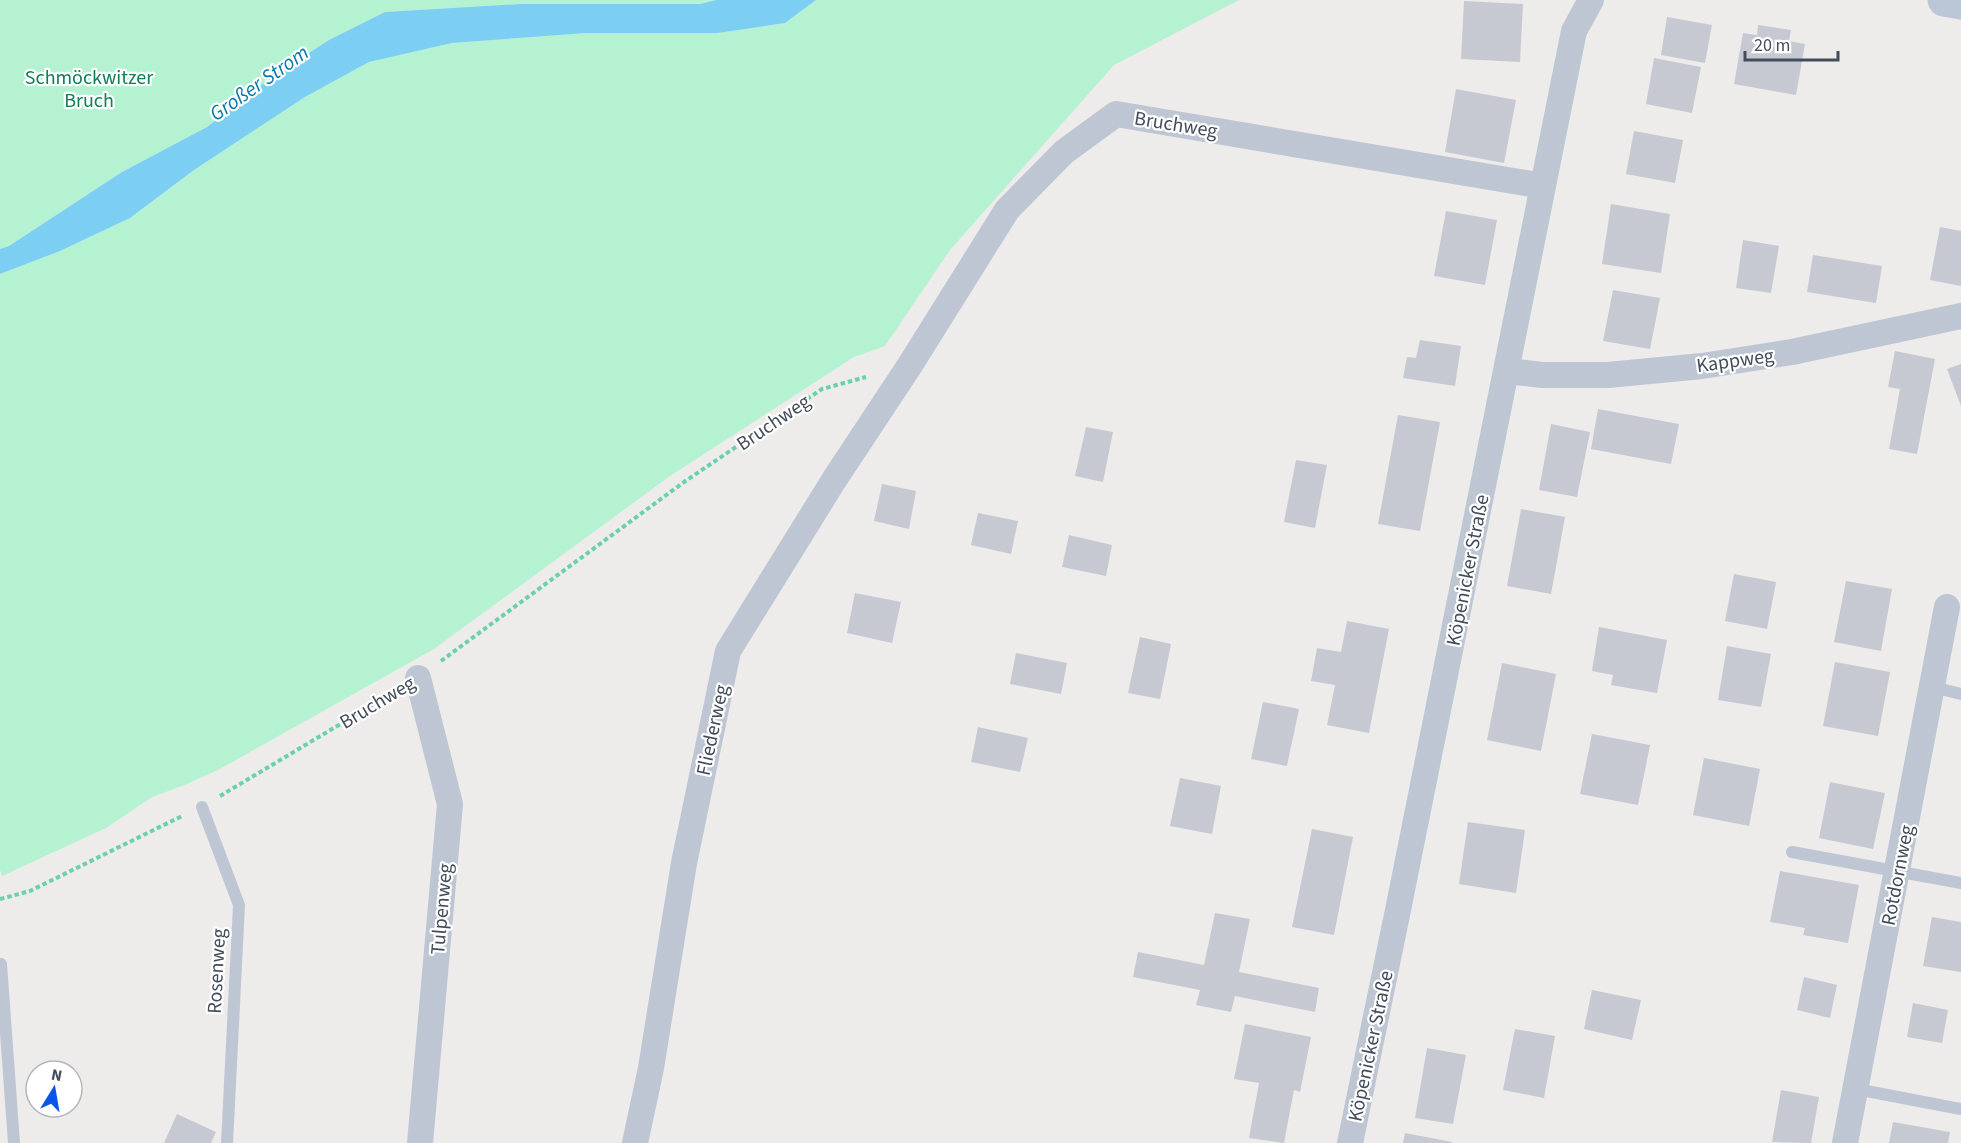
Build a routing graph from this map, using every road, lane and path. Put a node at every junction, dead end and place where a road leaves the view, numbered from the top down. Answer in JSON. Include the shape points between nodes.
{"nodes":[{"id":1,"x":1591,"y":0,"type":"edge"},
{"id":2,"x":1944,"y":0,"type":"edge"},
{"id":3,"x":1961,"y":3,"type":"edge"},
{"id":4,"x":1543,"y":186,"type":"junction"},
{"id":5,"x":1961,"y":316,"type":"edge"},
{"id":6,"x":910,"y":365,"type":"junction"},
{"id":7,"x":1507,"y":371,"type":"junction"},
{"id":8,"x":1947,"y":607,"type":"dead end"},
{"id":9,"x":418,"y":678,"type":"junction"},
{"id":10,"x":1932,"y":687,"type":"junction"},
{"id":11,"x":1961,"y":694,"type":"edge"},
{"id":12,"x":202,"y":807,"type":"junction"},
{"id":13,"x":1792,"y":852,"type":"dead end"},
{"id":14,"x":1898,"y":870,"type":"junction"},
{"id":15,"x":1961,"y":883,"type":"edge"},
{"id":16,"x":0,"y":899,"type":"edge"},
{"id":17,"x":1,"y":964,"type":"edge"},
{"id":18,"x":1856,"y":1089,"type":"junction"},
{"id":19,"x":1961,"y":1109,"type":"edge"},
{"id":20,"x":14,"y":1143,"type":"edge"},
{"id":21,"x":227,"y":1143,"type":"edge"},
{"id":22,"x":420,"y":1143,"type":"edge"},
{"id":23,"x":635,"y":1143,"type":"edge"},
{"id":24,"x":1350,"y":1143,"type":"edge"},
{"id":25,"x":1845,"y":1143,"type":"edge"}],
"edges":[{"from":1,"to":4,"type":"street","name":"Köpenicker Straße","via":[[1574,31]]},
{"from":2,"to":3,"type":"main road"},
{"from":4,"to":6,"type":"street","name":"Bruchweg","via":[[1116,114],[1064,152],[1007,210]]},
{"from":4,"to":7,"type":"street","name":"Köpenicker Straße"},
{"from":5,"to":7,"type":"street","name":"Kappweg","via":[[1792,352],[1702,366],[1608,375]]},
{"from":6,"to":9,"type":"path","name":"Bruchweg","via":[[822,389],[684,482]]},
{"from":6,"to":23,"type":"street","name":"Fliederweg","via":[[728,651],[684,863]]},
{"from":7,"to":24,"type":"street","name":"Köpenicker Straße"},
{"from":8,"to":10,"type":"street","name":"Rotdornweg"},
{"from":9,"to":12,"type":"path","name":"Bruchweg"},
{"from":9,"to":22,"type":"street","name":"Tulpenweg","via":[[450,804]]},
{"from":10,"to":11,"type":"lane"},
{"from":10,"to":14,"type":"street","name":"Rotdornweg"},
{"from":12,"to":16,"type":"path","name":"Bruchweg","via":[[30,891]]},
{"from":12,"to":21,"type":"lane","name":"Rosenweg","via":[[239,905]]},
{"from":13,"to":14,"type":"lane"},
{"from":14,"to":15,"type":"lane"},
{"from":14,"to":18,"type":"street","name":"Rotdornweg"},
{"from":17,"to":20,"type":"lane"},
{"from":18,"to":19,"type":"lane"},
{"from":18,"to":25,"type":"street","name":"Rotdornweg"}]}
